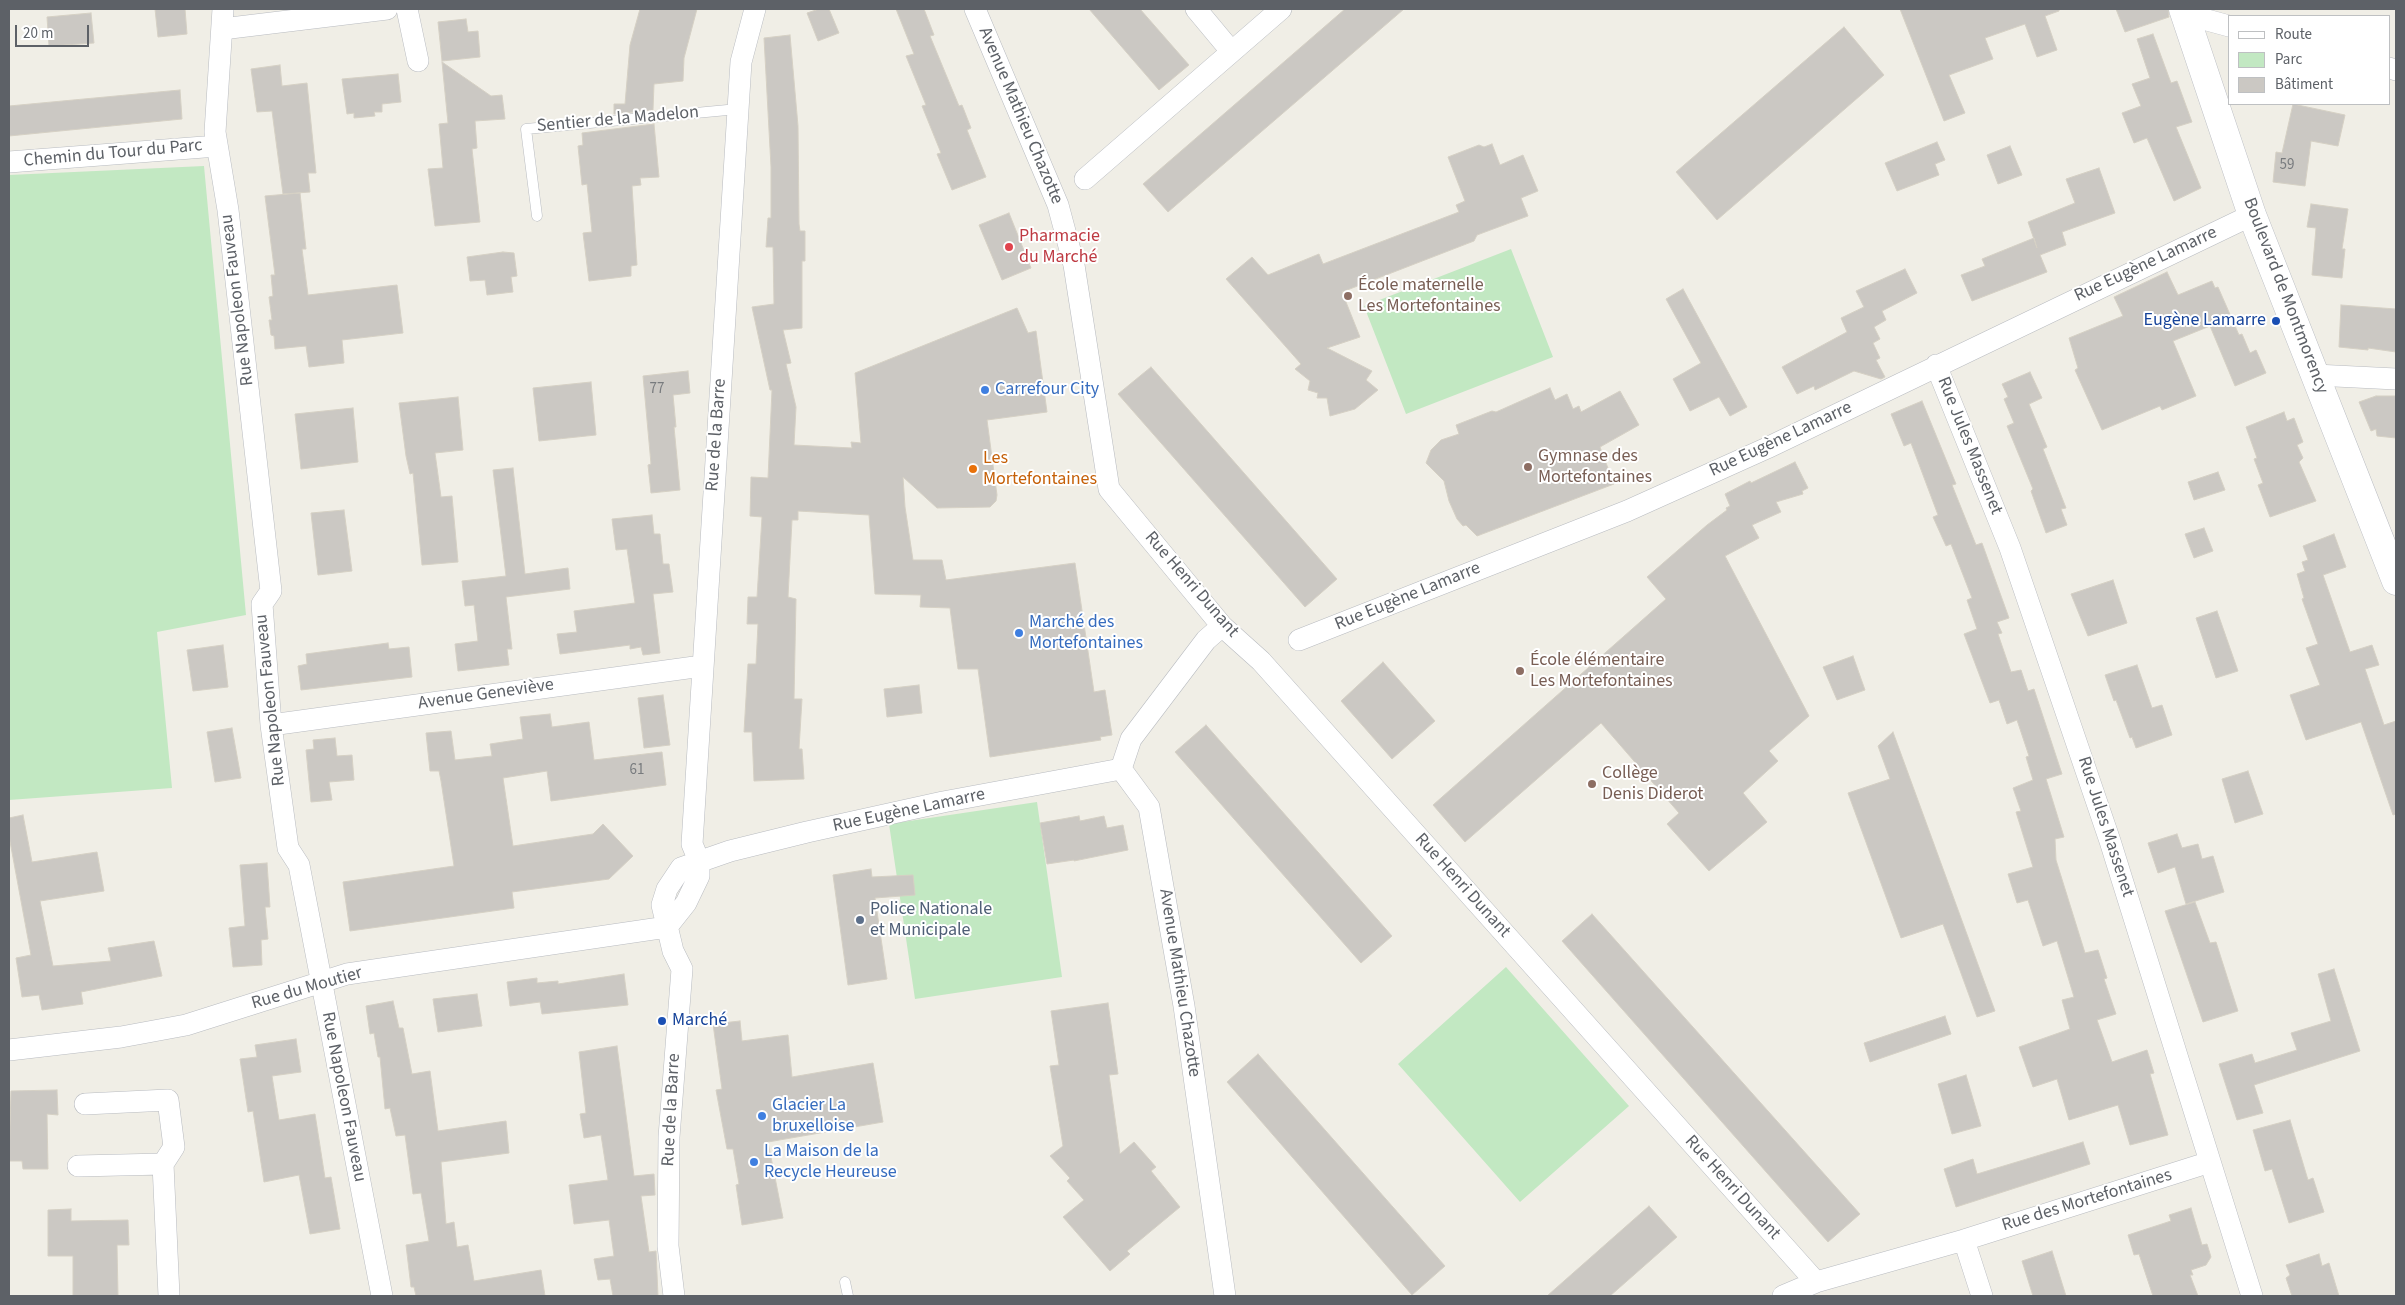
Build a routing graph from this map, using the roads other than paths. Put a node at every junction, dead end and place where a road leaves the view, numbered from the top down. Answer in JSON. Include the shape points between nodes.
{"nodes":[{"id":1,"x":388,"y":9,"type":"edge"},
{"id":2,"x":407,"y":9,"type":"edge"},
{"id":3,"x":755,"y":9,"type":"edge"},
{"id":4,"x":975,"y":9,"type":"edge"},
{"id":5,"x":1196,"y":9,"type":"edge"},
{"id":6,"x":1281,"y":9,"type":"edge"},
{"id":7,"x":2184,"y":12,"type":"edge"},
{"id":8,"x":222,"y":19,"type":"edge"},
{"id":9,"x":2228,"y":26,"type":"edge"},
{"id":10,"x":1231,"y":51,"type":"junction"},
{"id":11,"x":418,"y":62,"type":"dead end"},
{"id":12,"x":738,"y":109,"type":"junction"},
{"id":13,"x":217,"y":146,"type":"junction"},
{"id":14,"x":9,"y":162,"type":"edge"},
{"id":15,"x":1085,"y":179,"type":"dead end"},
{"id":16,"x":2252,"y":215,"type":"junction"},
{"id":17,"x":537,"y":216,"type":"dead end"},
{"id":18,"x":1936,"y":365,"type":"junction"},
{"id":19,"x":2315,"y":375,"type":"junction"},
{"id":20,"x":2396,"y":379,"type":"edge"},
{"id":21,"x":1109,"y":489,"type":"joint"},
{"id":22,"x":2396,"y":581,"type":"edge"},
{"id":23,"x":1222,"y":626,"type":"junction"},
{"id":24,"x":1299,"y":640,"type":"dead end"},
{"id":25,"x":702,"y":666,"type":"junction"},
{"id":26,"x":271,"y":725,"type":"junction"},
{"id":27,"x":1121,"y":769,"type":"junction"},
{"id":28,"x":698,"y":861,"type":"junction"},
{"id":29,"x":667,"y":927,"type":"junction"},
{"id":30,"x":321,"y":983,"type":"junction"},
{"id":31,"x":9,"y":1050,"type":"edge"},
{"id":32,"x":85,"y":1104,"type":"dead end"},
{"id":33,"x":2210,"y":1162,"type":"junction"},
{"id":34,"x":163,"y":1164,"type":"junction"},
{"id":35,"x":78,"y":1166,"type":"dead end"},
{"id":36,"x":1964,"y":1240,"type":"junction"},
{"id":37,"x":846,"y":1282,"type":"dead end"},
{"id":38,"x":1816,"y":1282,"type":"junction"},
{"id":39,"x":168,"y":1296,"type":"edge"},
{"id":40,"x":382,"y":1296,"type":"edge"},
{"id":41,"x":674,"y":1296,"type":"edge"},
{"id":42,"x":848,"y":1296,"type":"edge"},
{"id":43,"x":1225,"y":1296,"type":"edge"},
{"id":44,"x":1783,"y":1296,"type":"edge"},
{"id":45,"x":1982,"y":1296,"type":"edge"},
{"id":46,"x":2252,"y":1296,"type":"edge"}],
"edges":[{"from":1,"to":8,"type":"street"},
{"from":2,"to":11,"type":"street"},
{"from":3,"to":12,"type":"street","name":"Rue de la Barre","via":[[741,62]]},
{"from":4,"to":21,"type":"street","name":"Avenue Mathieu Chazotte","via":[[1058,205],[1074,265]]},
{"from":5,"to":10,"type":"street"},
{"from":6,"to":10,"type":"street"},
{"from":7,"to":9,"type":"street"},
{"from":7,"to":16,"type":"street","name":"Boulevard de Montmorency"},
{"from":8,"to":13,"type":"street","name":"Rue Napoleon Fauveau","via":[[215,132]]},
{"from":10,"to":15,"type":"street"},
{"from":12,"to":17,"type":"lane","name":"Sentier de la Madelon","via":[[526,129]]},
{"from":12,"to":25,"type":"street","name":"Rue de la Barre"},
{"from":13,"to":14,"type":"street","name":"Chemin du Tour du Parc"},
{"from":13,"to":26,"type":"street","name":"Rue Napoleon Fauveau","via":[[231,239],[271,591],[262,604]]},
{"from":16,"to":18,"type":"street","name":"Rue Eugène Lamarre"},
{"from":16,"to":19,"type":"street","name":"Boulevard de Montmorency"},
{"from":18,"to":24,"type":"street","name":"Rue Eugène Lamarre","via":[[1767,448],[1627,511]]},
{"from":18,"to":33,"type":"street","name":"Rue Jules Massenet","via":[[2014,558],[2110,841]]},
{"from":19,"to":20,"type":"street"},
{"from":19,"to":22,"type":"street","name":"Boulevard de Montmorency"},
{"from":21,"to":23,"type":"street","name":"Rue Henri Dunant"},
{"from":23,"to":27,"type":"street","via":[[1206,640],[1132,739]]},
{"from":23,"to":38,"type":"street","name":"Rue Henri Dunant","via":[[1261,661]]},
{"from":25,"to":26,"type":"street","name":"Avenue Geneviève"},
{"from":25,"to":28,"type":"street","name":"Rue de la Barre","via":[[692,844]]},
{"from":26,"to":30,"type":"street","name":"Rue Napoleon Fauveau","via":[[288,848],[299,865]]},
{"from":27,"to":28,"type":"street","name":"Rue Eugène Lamarre","via":[[934,804]]},
{"from":27,"to":43,"type":"street","name":"Avenue Mathieu Chazotte","via":[[1149,807],[1184,1006]]},
{"from":28,"to":29,"type":"street","name":"Rue de la Barre","via":[[681,868],[667,889],[662,905]]},
{"from":29,"to":30,"type":"street","name":"Rue du Moutier","via":[[347,974]]},
{"from":29,"to":41,"type":"street","name":"Rue de la Barre","via":[[682,969],[669,1137],[668,1246]]},
{"from":30,"to":31,"type":"street","name":"Rue du Moutier","via":[[186,1025],[122,1037]]},
{"from":30,"to":40,"type":"street","name":"Rue Napoleon Fauveau"},
{"from":32,"to":34,"type":"street","via":[[168,1100],[174,1147]]},
{"from":33,"to":36,"type":"street","name":"Rue des Mortefontaines"},
{"from":33,"to":46,"type":"street","name":"Rue Jules Massenet"},
{"from":34,"to":35,"type":"street"},
{"from":34,"to":39,"type":"street"},
{"from":36,"to":38,"type":"street","name":"Rue des Mortefontaines"},
{"from":36,"to":45,"type":"street"},
{"from":37,"to":42,"type":"lane"},
{"from":38,"to":44,"type":"street","name":"Rue des Mortefontaines"}]}
